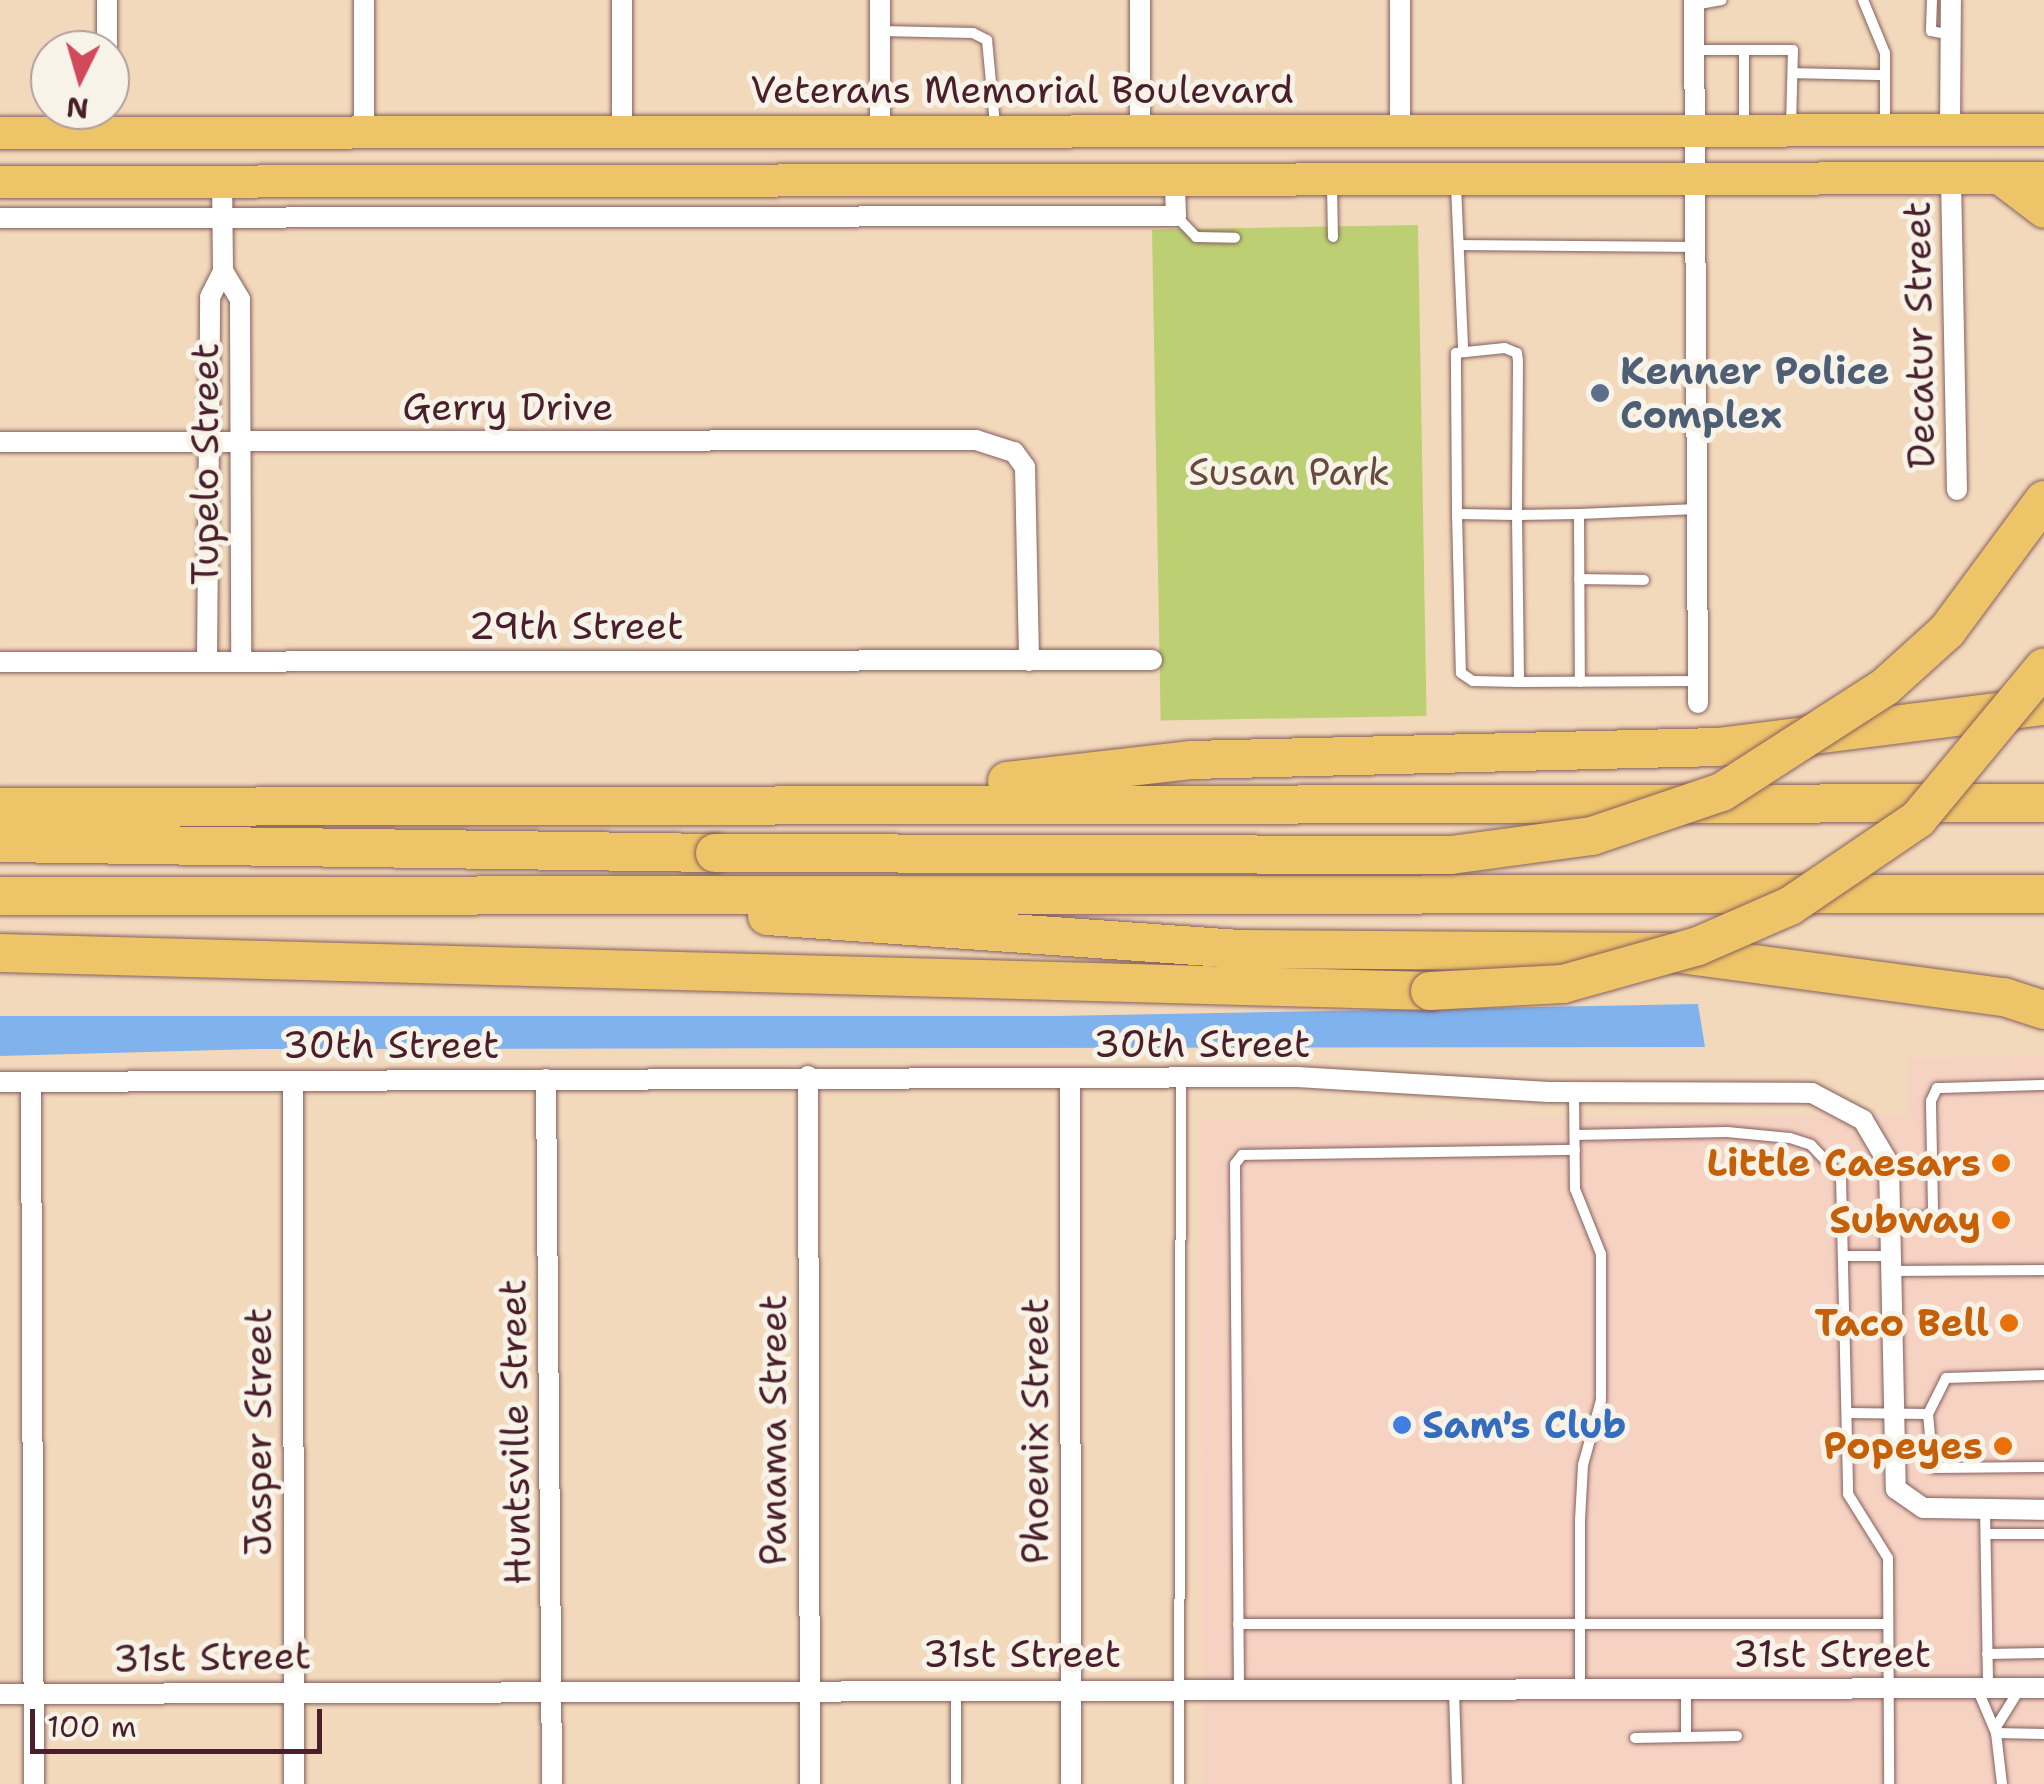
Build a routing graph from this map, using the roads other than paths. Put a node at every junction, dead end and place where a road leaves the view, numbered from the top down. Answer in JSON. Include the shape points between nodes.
{"nodes":[{"id":1,"x":107,"y":0,"type":"edge"},
{"id":2,"x":364,"y":0,"type":"edge"},
{"id":3,"x":622,"y":0,"type":"edge"},
{"id":4,"x":880,"y":0,"type":"edge"},
{"id":5,"x":1140,"y":0,"type":"edge"},
{"id":6,"x":1400,"y":0,"type":"edge"},
{"id":7,"x":1722,"y":0,"type":"edge"},
{"id":8,"x":1862,"y":0,"type":"edge"},
{"id":9,"x":1932,"y":0,"type":"edge"},
{"id":10,"x":1951,"y":0,"type":"edge"},
{"id":11,"x":1694,"y":2,"type":"edge"},
{"id":12,"x":107,"y":30,"type":"edge"},
{"id":13,"x":880,"y":31,"type":"junction"},
{"id":14,"x":1950,"y":35,"type":"junction"},
{"id":15,"x":1694,"y":50,"type":"junction"},
{"id":16,"x":1744,"y":50,"type":"junction"},
{"id":17,"x":1793,"y":73,"type":"junction"},
{"id":18,"x":1884,"y":75,"type":"junction"},
{"id":19,"x":130,"y":123,"type":"edge"},
{"id":20,"x":1400,"y":128,"type":"junction"},
{"id":21,"x":2041,"y":128,"type":"edge"},
{"id":22,"x":1286,"y":129,"type":"junction"},
{"id":23,"x":1618,"y":129,"type":"junction"},
{"id":24,"x":1694,"y":129,"type":"junction"},
{"id":25,"x":1744,"y":129,"type":"junction"},
{"id":26,"x":1791,"y":129,"type":"junction"},
{"id":27,"x":79,"y":130,"type":"edge"},
{"id":28,"x":1885,"y":130,"type":"junction"},
{"id":29,"x":1950,"y":130,"type":"junction"},
{"id":30,"x":364,"y":131,"type":"junction"},
{"id":31,"x":538,"y":131,"type":"junction"},
{"id":32,"x":622,"y":131,"type":"junction"},
{"id":33,"x":1068,"y":131,"type":"junction"},
{"id":34,"x":880,"y":132,"type":"junction"},
{"id":35,"x":994,"y":132,"type":"junction"},
{"id":36,"x":1140,"y":132,"type":"junction"},
{"id":37,"x":0,"y":133,"type":"edge"},
{"id":38,"x":68,"y":133,"type":"junction"},
{"id":39,"x":0,"y":144,"type":"edge"},
{"id":40,"x":1951,"y":178,"type":"junction"},
{"id":41,"x":1999,"y":178,"type":"junction"},
{"id":42,"x":2044,"y":178,"type":"edge"},
{"id":43,"x":890,"y":180,"type":"junction"},
{"id":44,"x":1175,"y":180,"type":"junction"},
{"id":45,"x":1332,"y":180,"type":"junction"},
{"id":46,"x":1454,"y":180,"type":"junction"},
{"id":47,"x":1695,"y":180,"type":"junction"},
{"id":48,"x":0,"y":182,"type":"edge"},
{"id":49,"x":222,"y":182,"type":"junction"},
{"id":50,"x":349,"y":182,"type":"junction"},
{"id":51,"x":2044,"y":212,"type":"edge"},
{"id":52,"x":1176,"y":216,"type":"junction"},
{"id":53,"x":0,"y":218,"type":"edge"},
{"id":54,"x":222,"y":218,"type":"junction"},
{"id":55,"x":1333,"y":237,"type":"dead end"},
{"id":56,"x":1234,"y":238,"type":"dead end"},
{"id":57,"x":1460,"y":245,"type":"junction"},
{"id":58,"x":1695,"y":247,"type":"junction"},
{"id":59,"x":223,"y":272,"type":"junction"},
{"id":60,"x":1463,"y":348,"type":"junction"},
{"id":61,"x":0,"y":442,"type":"edge"},
{"id":62,"x":208,"y":442,"type":"junction"},
{"id":63,"x":241,"y":442,"type":"junction"},
{"id":64,"x":1957,"y":490,"type":"dead end"},
{"id":65,"x":2044,"y":500,"type":"edge"},
{"id":66,"x":1697,"y":509,"type":"junction"},
{"id":67,"x":1457,"y":514,"type":"junction"},
{"id":68,"x":1579,"y":514,"type":"junction"},
{"id":69,"x":1517,"y":515,"type":"junction"},
{"id":70,"x":1579,"y":578,"type":"junction"},
{"id":71,"x":1644,"y":580,"type":"dead end"},
{"id":72,"x":1152,"y":660,"type":"dead end"},
{"id":73,"x":1029,"y":661,"type":"junction"},
{"id":74,"x":0,"y":662,"type":"edge"},
{"id":75,"x":208,"y":662,"type":"junction"},
{"id":76,"x":240,"y":662,"type":"junction"},
{"id":77,"x":2044,"y":667,"type":"edge"},
{"id":78,"x":1519,"y":682,"type":"junction"},
{"id":79,"x":1580,"y":682,"type":"junction"},
{"id":80,"x":1698,"y":692,"type":"joint"},
{"id":81,"x":2040,"y":701,"type":"edge"},
{"id":82,"x":893,"y":801,"type":"junction"},
{"id":83,"x":2044,"y":803,"type":"edge"},
{"id":84,"x":0,"y":807,"type":"edge"},
{"id":85,"x":0,"y":842,"type":"edge"},
{"id":86,"x":2044,"y":894,"type":"edge"},
{"id":87,"x":0,"y":896,"type":"edge"},
{"id":88,"x":621,"y":896,"type":"junction"},
{"id":89,"x":0,"y":952,"type":"edge"},
{"id":90,"x":2044,"y":994,"type":"edge"},
{"id":91,"x":2004,"y":996,"type":"junction"},
{"id":92,"x":2044,"y":1010,"type":"edge"},
{"id":93,"x":808,"y":1076,"type":"junction"},
{"id":94,"x":546,"y":1078,"type":"junction"},
{"id":95,"x":1070,"y":1078,"type":"junction"},
{"id":96,"x":1180,"y":1078,"type":"junction"},
{"id":97,"x":293,"y":1080,"type":"junction"},
{"id":98,"x":0,"y":1082,"type":"edge"},
{"id":99,"x":31,"y":1082,"type":"junction"},
{"id":100,"x":2044,"y":1085,"type":"edge"},
{"id":101,"x":1574,"y":1092,"type":"junction"},
{"id":102,"x":1575,"y":1135,"type":"junction"},
{"id":103,"x":1575,"y":1150,"type":"junction"},
{"id":104,"x":1894,"y":1218,"type":"junction"},
{"id":105,"x":1847,"y":1256,"type":"junction"},
{"id":106,"x":1894,"y":1264,"type":"junction"},
{"id":107,"x":2044,"y":1270,"type":"edge"},
{"id":108,"x":2044,"y":1375,"type":"edge"},
{"id":109,"x":1848,"y":1414,"type":"junction"},
{"id":110,"x":1893,"y":1414,"type":"junction"},
{"id":111,"x":1928,"y":1414,"type":"junction"},
{"id":112,"x":2044,"y":1467,"type":"edge"},
{"id":113,"x":1986,"y":1509,"type":"junction"},
{"id":114,"x":2044,"y":1510,"type":"edge"},
{"id":115,"x":1986,"y":1534,"type":"junction"},
{"id":116,"x":2044,"y":1534,"type":"edge"},
{"id":117,"x":1580,"y":1622,"type":"junction"},
{"id":118,"x":1238,"y":1624,"type":"junction"},
{"id":119,"x":1888,"y":1624,"type":"junction"},
{"id":120,"x":2044,"y":1653,"type":"edge"},
{"id":121,"x":1987,"y":1654,"type":"junction"},
{"id":122,"x":1889,"y":1688,"type":"junction"},
{"id":123,"x":1982,"y":1688,"type":"junction"},
{"id":124,"x":2020,"y":1688,"type":"junction"},
{"id":125,"x":2044,"y":1688,"type":"edge"},
{"id":126,"x":956,"y":1689,"type":"junction"},
{"id":127,"x":1070,"y":1689,"type":"junction"},
{"id":128,"x":553,"y":1690,"type":"junction"},
{"id":129,"x":808,"y":1690,"type":"junction"},
{"id":130,"x":1178,"y":1690,"type":"junction"},
{"id":131,"x":1239,"y":1690,"type":"junction"},
{"id":132,"x":1686,"y":1690,"type":"junction"},
{"id":133,"x":294,"y":1691,"type":"junction"},
{"id":134,"x":1454,"y":1691,"type":"junction"},
{"id":135,"x":1580,"y":1691,"type":"junction"},
{"id":136,"x":0,"y":1694,"type":"edge"},
{"id":137,"x":34,"y":1694,"type":"junction"},
{"id":138,"x":1996,"y":1730,"type":"junction"},
{"id":139,"x":2044,"y":1734,"type":"edge"},
{"id":140,"x":1737,"y":1736,"type":"dead end"},
{"id":141,"x":1635,"y":1738,"type":"dead end"},
{"id":142,"x":1686,"y":1738,"type":"junction"},
{"id":143,"x":34,"y":1784,"type":"edge"},
{"id":144,"x":294,"y":1784,"type":"edge"},
{"id":145,"x":552,"y":1784,"type":"edge"},
{"id":146,"x":810,"y":1784,"type":"edge"},
{"id":147,"x":956,"y":1784,"type":"edge"},
{"id":148,"x":1071,"y":1784,"type":"edge"},
{"id":149,"x":1179,"y":1784,"type":"edge"},
{"id":150,"x":1457,"y":1784,"type":"edge"},
{"id":151,"x":1888,"y":1784,"type":"edge"},
{"id":152,"x":2002,"y":1784,"type":"edge"}],
"edges":[{"from":1,"to":12,"type":"street"},
{"from":2,"to":30,"type":"street"},
{"from":3,"to":32,"type":"street"},
{"from":4,"to":13,"type":"street"},
{"from":5,"to":36,"type":"street"},
{"from":6,"to":20,"type":"street"},
{"from":7,"to":11,"type":"lane"},
{"from":8,"to":18,"type":"lane","via":[[1885,52]]},
{"from":9,"to":14,"type":"lane","via":[[1931,31]]},
{"from":10,"to":14,"type":"street"},
{"from":11,"to":15,"type":"street"},
{"from":13,"to":34,"type":"street"},
{"from":13,"to":35,"type":"lane","via":[[988,40]]},
{"from":14,"to":29,"type":"street"},
{"from":15,"to":16,"type":"lane"},
{"from":15,"to":24,"type":"street"},
{"from":16,"to":17,"type":"lane","via":[[1794,50]]},
{"from":16,"to":25,"type":"lane"},
{"from":17,"to":18,"type":"lane"},
{"from":17,"to":26,"type":"lane"},
{"from":18,"to":28,"type":"lane"},
{"from":19,"to":30,"type":"main road","name":"Veterans Memorial Boulevard"},
{"from":20,"to":22,"type":"main road","name":"Veterans Memorial Boulevard"},
{"from":20,"to":23,"type":"main road","name":"Veterans Memorial Boulevard"},
{"from":21,"to":29,"type":"main road","name":"Veterans Memorial Boulevard"},
{"from":22,"to":36,"type":"main road","name":"Veterans Memorial Boulevard"},
{"from":22,"to":44,"type":"main road","via":[[1184,151]]},
{"from":23,"to":24,"type":"main road","name":"Veterans Memorial Boulevard"},
{"from":23,"to":46,"type":"main road","via":[[1482,141],[1456,161]]},
{"from":24,"to":25,"type":"main road","name":"Veterans Memorial Boulevard"},
{"from":24,"to":47,"type":"street"},
{"from":25,"to":26,"type":"main road","name":"Veterans Memorial Boulevard"},
{"from":26,"to":28,"type":"main road","name":"Veterans Memorial Boulevard"},
{"from":27,"to":38,"type":"main road","name":"Veterans Memorial Boulevard"},
{"from":28,"to":29,"type":"main road","name":"Veterans Memorial Boulevard"},
{"from":30,"to":31,"type":"main road","name":"Veterans Memorial Boulevard"},
{"from":31,"to":32,"type":"main road","name":"Veterans Memorial Boulevard"},
{"from":31,"to":50,"type":"main road","via":[[532,158],[513,166]]},
{"from":32,"to":34,"type":"main road","name":"Veterans Memorial Boulevard"},
{"from":33,"to":35,"type":"main road","name":"Veterans Memorial Boulevard"},
{"from":33,"to":36,"type":"main road","name":"Veterans Memorial Boulevard"},
{"from":33,"to":43,"type":"main road","via":[[1059,153],[1044,164]]},
{"from":34,"to":35,"type":"main road","name":"Veterans Memorial Boulevard"},
{"from":37,"to":38,"type":"main road","name":"Veterans Memorial Boulevard"},
{"from":38,"to":39,"type":"main road"},
{"from":40,"to":41,"type":"main road"},
{"from":40,"to":47,"type":"main road"},
{"from":40,"to":64,"type":"street","name":"Decatur Street"},
{"from":41,"to":42,"type":"main road"},
{"from":41,"to":51,"type":"main road"},
{"from":43,"to":44,"type":"main road"},
{"from":43,"to":50,"type":"main road"},
{"from":44,"to":45,"type":"main road"},
{"from":44,"to":52,"type":"street"},
{"from":45,"to":46,"type":"main road"},
{"from":45,"to":55,"type":"lane"},
{"from":46,"to":47,"type":"main road"},
{"from":46,"to":57,"type":"lane"},
{"from":47,"to":58,"type":"street"},
{"from":48,"to":49,"type":"main road"},
{"from":49,"to":50,"type":"main road"},
{"from":49,"to":54,"type":"street","name":"Tupelo Street"},
{"from":52,"to":54,"type":"street"},
{"from":52,"to":56,"type":"lane","via":[[1196,238]]},
{"from":53,"to":54,"type":"street"},
{"from":54,"to":59,"type":"street","name":"Tupelo Street"},
{"from":57,"to":58,"type":"lane"},
{"from":57,"to":60,"type":"lane"},
{"from":58,"to":66,"type":"street"},
{"from":59,"to":62,"type":"street","name":"Tupelo Street","via":[[210,297]]},
{"from":59,"to":63,"type":"street","name":"Tupelo Street","via":[[240,299]]},
{"from":60,"to":67,"type":"lane","via":[[1454,361]]},
{"from":60,"to":69,"type":"lane","via":[[1516,353]]},
{"from":61,"to":62,"type":"street","name":"Gerry Drive"},
{"from":62,"to":63,"type":"street","name":"Gerry Drive"},
{"from":62,"to":75,"type":"street","name":"Tupelo Street"},
{"from":63,"to":73,"type":"street","name":"Gerry Drive","via":[[976,440],[1014,452],[1029,487]]},
{"from":63,"to":76,"type":"street","name":"Tupelo Street"},
{"from":65,"to":85,"type":"highway","bridge":true,"via":[[1946,631],[1886,688],[1722,792],[1592,836],[1451,855]]},
{"from":66,"to":68,"type":"lane"},
{"from":66,"to":80,"type":"street"},
{"from":67,"to":69,"type":"lane"},
{"from":67,"to":78,"type":"lane","via":[[1461,673],[1473,681]]},
{"from":68,"to":69,"type":"lane"},
{"from":68,"to":70,"type":"lane"},
{"from":69,"to":78,"type":"lane"},
{"from":70,"to":71,"type":"lane"},
{"from":70,"to":79,"type":"lane"},
{"from":72,"to":73,"type":"street","name":"29th Street"},
{"from":73,"to":76,"type":"street","name":"29th Street"},
{"from":74,"to":75,"type":"street","name":"29th Street"},
{"from":75,"to":76,"type":"street","name":"29th Street"},
{"from":77,"to":89,"type":"highway","bridge":true,"via":[[1964,770],[1918,819],[1860,864],[1743,930],[1564,984],[1430,991]]},
{"from":78,"to":79,"type":"lane"},
{"from":79,"to":80,"type":"lane"},
{"from":81,"to":82,"type":"highway","via":[[1719,748],[1190,760],[1050,779],[930,785]]},
{"from":82,"to":83,"type":"highway","bridge":true},
{"from":82,"to":84,"type":"highway"},
{"from":86,"to":88,"type":"highway","bridge":true},
{"from":87,"to":88,"type":"highway"},
{"from":88,"to":91,"type":"highway","via":[[776,917],[1241,949],[1665,952]]},
{"from":90,"to":91,"type":"highway"},
{"from":91,"to":92,"type":"highway"},
{"from":93,"to":94,"type":"street","name":"30th Street"},
{"from":93,"to":95,"type":"street","name":"30th Street"},
{"from":93,"to":129,"type":"street","name":"Panama Street"},
{"from":94,"to":97,"type":"street","name":"30th Street"},
{"from":94,"to":128,"type":"street","name":"Huntsville Street"},
{"from":95,"to":96,"type":"street","name":"30th Street"},
{"from":95,"to":127,"type":"street","name":"Phoenix Street"},
{"from":96,"to":101,"type":"street","name":"30th Street"},
{"from":96,"to":130,"type":"lane"},
{"from":97,"to":99,"type":"street","name":"30th Street"},
{"from":97,"to":133,"type":"street","name":"Jasper Street"},
{"from":98,"to":99,"type":"street","name":"30th Street"},
{"from":99,"to":137,"type":"street"},
{"from":100,"to":104,"type":"lane","via":[[1937,1088],[1931,1101],[1933,1209],[1930,1217]]},
{"from":101,"to":102,"type":"lane"},
{"from":101,"to":104,"type":"street","name":"30th Street","via":[[1812,1093],[1846,1106],[1876,1136],[1890,1164]]},
{"from":102,"to":103,"type":"lane"},
{"from":102,"to":105,"type":"lane","via":[[1727,1132],[1811,1144],[1841,1177]]},
{"from":103,"to":117,"type":"lane","via":[[1575,1189],[1601,1254],[1601,1400],[1583,1465]]},
{"from":103,"to":118,"type":"lane","via":[[1242,1155],[1235,1164]]},
{"from":104,"to":106,"type":"street","name":"30th Street"},
{"from":105,"to":106,"type":"lane"},
{"from":105,"to":109,"type":"lane"},
{"from":106,"to":107,"type":"lane"},
{"from":106,"to":110,"type":"street","name":"30th Street"},
{"from":108,"to":111,"type":"lane","via":[[1946,1378]]},
{"from":109,"to":110,"type":"lane"},
{"from":109,"to":119,"type":"lane","via":[[1848,1494],[1885,1544]]},
{"from":110,"to":111,"type":"lane"},
{"from":110,"to":113,"type":"street","name":"30th Street","via":[[1892,1466],[1906,1501],[1923,1508]]},
{"from":111,"to":112,"type":"lane","via":[[1932,1468]]},
{"from":113,"to":114,"type":"street","name":"30th Street"},
{"from":113,"to":115,"type":"lane"},
{"from":115,"to":116,"type":"lane"},
{"from":115,"to":121,"type":"lane"},
{"from":117,"to":118,"type":"lane"},
{"from":117,"to":119,"type":"lane"},
{"from":117,"to":135,"type":"lane"},
{"from":118,"to":131,"type":"lane"},
{"from":119,"to":122,"type":"lane"},
{"from":120,"to":121,"type":"lane"},
{"from":121,"to":123,"type":"lane"},
{"from":122,"to":123,"type":"street","name":"31st Street"},
{"from":122,"to":132,"type":"street","name":"31st Street"},
{"from":122,"to":151,"type":"lane"},
{"from":123,"to":124,"type":"street","name":"31st Street"},
{"from":123,"to":138,"type":"lane"},
{"from":124,"to":125,"type":"street","name":"31st Street"},
{"from":124,"to":138,"type":"lane"},
{"from":126,"to":127,"type":"street","name":"31st Street"},
{"from":126,"to":129,"type":"street","name":"31st Street"},
{"from":126,"to":147,"type":"lane"},
{"from":127,"to":130,"type":"street","name":"31st Street"},
{"from":127,"to":148,"type":"street","name":"Phoenix Street"},
{"from":128,"to":129,"type":"street","name":"31st Street"},
{"from":128,"to":133,"type":"street","name":"31st Street"},
{"from":128,"to":145,"type":"street","name":"Huntsville Street"},
{"from":129,"to":146,"type":"street","name":"Panama Street"},
{"from":130,"to":131,"type":"street","name":"31st Street"},
{"from":130,"to":149,"type":"lane"},
{"from":131,"to":134,"type":"street","name":"31st Street"},
{"from":132,"to":135,"type":"street","name":"31st Street"},
{"from":132,"to":142,"type":"lane"},
{"from":133,"to":137,"type":"street","name":"31st Street"},
{"from":133,"to":144,"type":"street","name":"Jasper Street"},
{"from":134,"to":135,"type":"street","name":"31st Street"},
{"from":134,"to":150,"type":"lane"},
{"from":136,"to":137,"type":"street","name":"31st Street"},
{"from":137,"to":143,"type":"street"},
{"from":138,"to":139,"type":"lane"},
{"from":138,"to":152,"type":"lane"},
{"from":140,"to":142,"type":"lane"},
{"from":141,"to":142,"type":"lane"}]}
